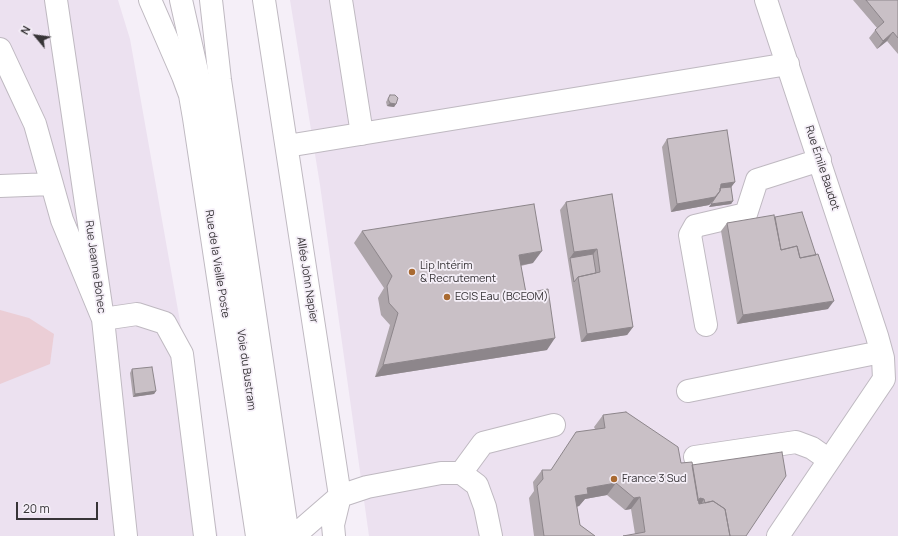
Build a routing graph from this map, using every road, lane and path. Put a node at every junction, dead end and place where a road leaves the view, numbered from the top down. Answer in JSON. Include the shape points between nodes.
{"nodes":[{"id":1,"x":56,"y":0,"type":"edge"},
{"id":2,"x":150,"y":0,"type":"edge"},
{"id":3,"x":181,"y":0,"type":"edge"},
{"id":4,"x":212,"y":0,"type":"edge"},
{"id":5,"x":264,"y":0,"type":"edge"},
{"id":6,"x":341,"y":0,"type":"edge"},
{"id":7,"x":766,"y":0,"type":"edge"},
{"id":8,"x":191,"y":40,"type":"junction"},
{"id":9,"x":0,"y":49,"type":"edge"},
{"id":10,"x":788,"y":64,"type":"junction"},
{"id":11,"x":190,"y":96,"type":"junction"},
{"id":12,"x":362,"y":134,"type":"junction"},
{"id":13,"x":287,"y":146,"type":"junction"},
{"id":14,"x":820,"y":160,"type":"junction"},
{"id":15,"x":52,"y":184,"type":"junction"},
{"id":16,"x":0,"y":186,"type":"edge"},
{"id":17,"x":103,"y":319,"type":"junction"},
{"id":18,"x":706,"y":325,"type":"dead end"},
{"id":19,"x":879,"y":344,"type":"junction"},
{"id":20,"x":688,"y":390,"type":"dead end"},
{"id":21,"x":554,"y":425,"type":"dead end"},
{"id":22,"x":696,"y":457,"type":"dead end"},
{"id":23,"x":829,"y":460,"type":"junction"},
{"id":24,"x":462,"y":473,"type":"junction"},
{"id":25,"x":340,"y":496,"type":"junction"},
{"id":26,"x":282,"y":535,"type":"edge"},
{"id":27,"x":126,"y":536,"type":"edge"},
{"id":28,"x":205,"y":536,"type":"edge"},
{"id":29,"x":257,"y":536,"type":"edge"},
{"id":30,"x":334,"y":536,"type":"edge"},
{"id":31,"x":491,"y":536,"type":"edge"},
{"id":32,"x":778,"y":536,"type":"edge"}],
"edges":[{"from":1,"to":17,"type":"main road","name":"Rue Jeanne Bohec"},
{"from":2,"to":11,"type":"main road","name":"Rue de la Vieille Poste"},
{"from":3,"to":8,"type":"main road","name":"Voie du Bustram"},
{"from":4,"to":26,"type":"main road","via":[[220,80]]},
{"from":5,"to":13,"type":"main road","name":"Allée John Napier"},
{"from":6,"to":12,"type":"main road"},
{"from":7,"to":10,"type":"main road","name":"Rue Émile Baudot"},
{"from":8,"to":11,"type":"main road","name":"Voie du Bustram"},
{"from":8,"to":26,"type":"main road","name":"Voie du Bustram"},
{"from":9,"to":15,"type":"main road","via":[[35,124]]},
{"from":10,"to":12,"type":"main road"},
{"from":10,"to":14,"type":"main road","name":"Rue Émile Baudot"},
{"from":11,"to":29,"type":"main road","name":"Rue de la Vieille Poste","via":[[235,378]]},
{"from":12,"to":13,"type":"main road"},
{"from":13,"to":25,"type":"main road","name":"Allée John Napier"},
{"from":14,"to":18,"type":"main road","via":[[757,180],[746,214],[695,226],[690,235]]},
{"from":14,"to":19,"type":"main road","name":"Rue Émile Baudot"},
{"from":15,"to":16,"type":"main road"},
{"from":15,"to":17,"type":"main road","via":[[62,220]]},
{"from":17,"to":27,"type":"main road","name":"Rue Jeanne Bohec"},
{"from":17,"to":28,"type":"main road","via":[[137,314],[165,324],[182,354]]},
{"from":19,"to":20,"type":"main road"},
{"from":19,"to":23,"type":"main road","name":"Rue Émile Baudot","via":[[884,379]]},
{"from":21,"to":24,"type":"main road","via":[[483,443]]},
{"from":22,"to":23,"type":"main road","via":[[796,442],[812,448]]},
{"from":23,"to":32,"type":"main road","name":"Rue Émile Baudot"},
{"from":24,"to":25,"type":"main road","via":[[441,473],[367,487]]},
{"from":24,"to":31,"type":"main road","via":[[477,485]]},
{"from":25,"to":26,"type":"main road","via":[[302,529]]},
{"from":25,"to":30,"type":"main road","via":[[333,525]]}]}
